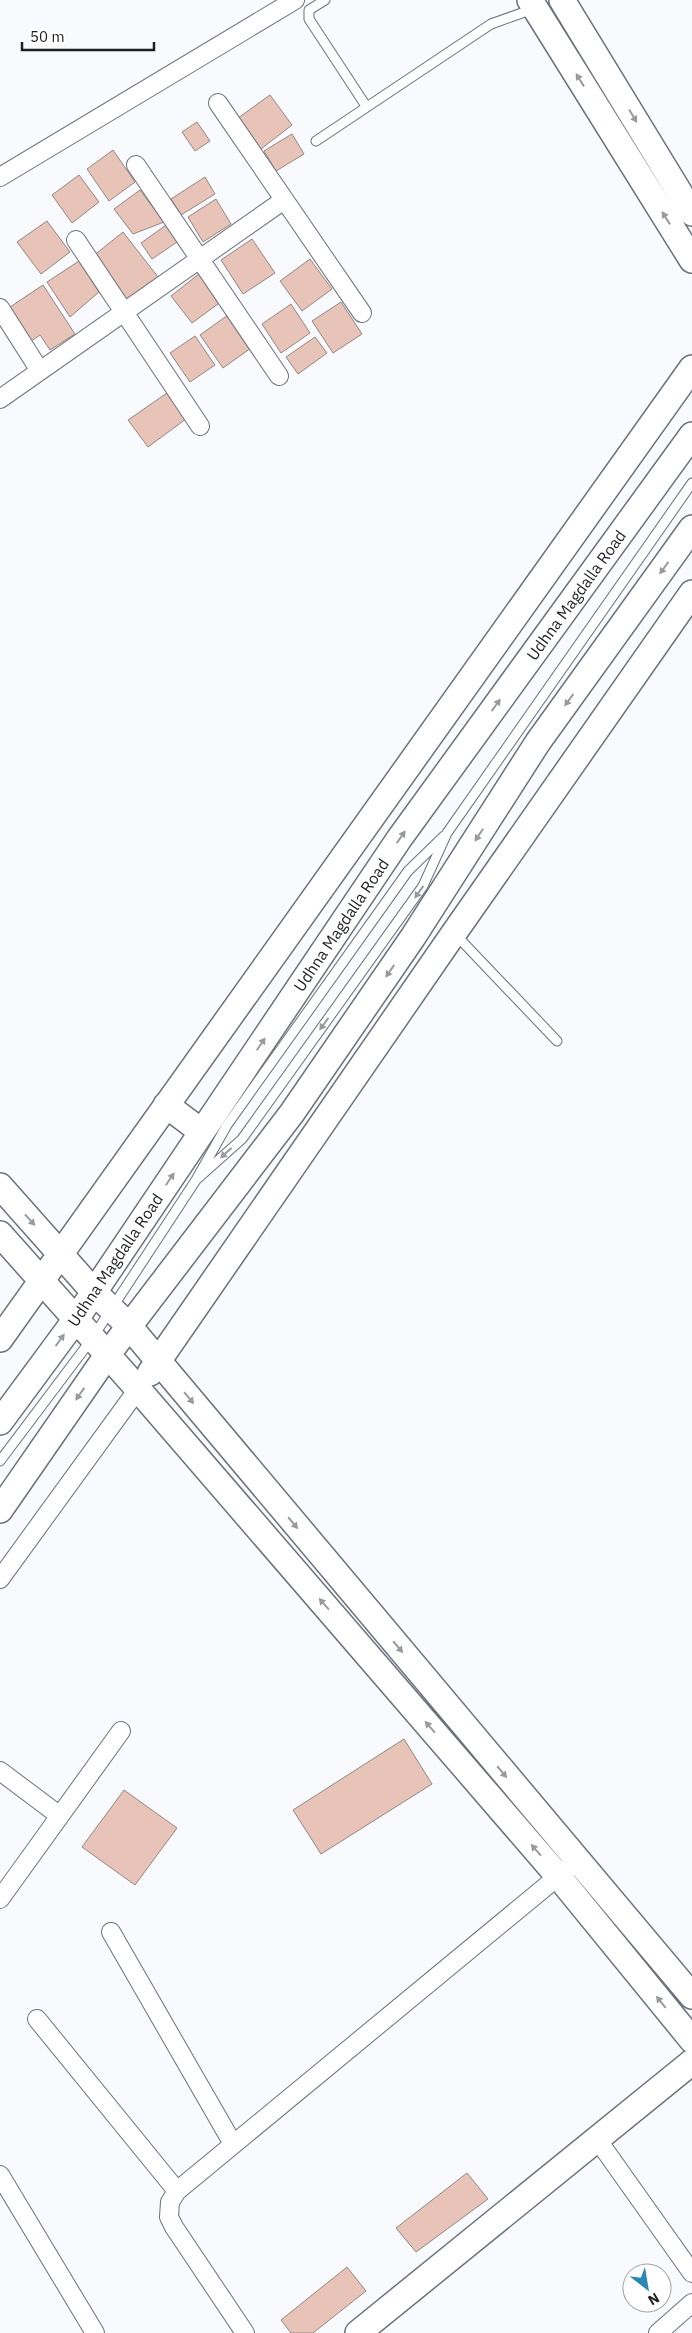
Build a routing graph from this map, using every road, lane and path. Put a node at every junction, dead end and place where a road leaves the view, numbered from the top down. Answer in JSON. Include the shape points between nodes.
{"nodes":[{"id":1,"x":295,"y":0,"type":"edge"},
{"id":2,"x":325,"y":0,"type":"edge"},
{"id":3,"x":562,"y":0,"type":"edge"},
{"id":4,"x":532,"y":4,"type":"edge"},
{"id":5,"x":218,"y":103,"type":"dead end"},
{"id":6,"x":366,"y":106,"type":"junction"},
{"id":7,"x":316,"y":140,"type":"dead end"},
{"id":8,"x":136,"y":165,"type":"dead end"},
{"id":9,"x":0,"y":177,"type":"edge"},
{"id":10,"x":284,"y":200,"type":"junction"},
{"id":11,"x":692,"y":213,"type":"edge"},
{"id":12,"x":76,"y":240,"type":"dead end"},
{"id":13,"x":199,"y":259,"type":"junction"},
{"id":14,"x":692,"y":260,"type":"edge"},
{"id":15,"x":0,"y":308,"type":"edge"},
{"id":16,"x":123,"y":312,"type":"junction"},
{"id":17,"x":362,"y":313,"type":"dead end"},
{"id":18,"x":692,"y":368,"type":"edge"},
{"id":19,"x":40,"y":371,"type":"junction"},
{"id":20,"x":279,"y":376,"type":"dead end"},
{"id":21,"x":0,"y":398,"type":"edge"},
{"id":22,"x":200,"y":426,"type":"dead end"},
{"id":23,"x":692,"y":435,"type":"edge"},
{"id":24,"x":692,"y":482,"type":"edge"},
{"id":25,"x":692,"y":528,"type":"edge"},
{"id":26,"x":692,"y":594,"type":"edge"},
{"id":27,"x":448,"y":833,"type":"junction"},
{"id":28,"x":454,"y":933,"type":"junction"},
{"id":29,"x":557,"y":1041,"type":"dead end"},
{"id":30,"x":166,"y":1105,"type":"junction"},
{"id":31,"x":202,"y":1132,"type":"junction"},
{"id":32,"x":196,"y":1180,"type":"junction"},
{"id":33,"x":0,"y":1186,"type":"edge"},
{"id":34,"x":0,"y":1234,"type":"edge"},
{"id":35,"x":60,"y":1253,"type":"junction"},
{"id":36,"x":42,"y":1280,"type":"junction"},
{"id":37,"x":94,"y":1292,"type":"junction"},
{"id":38,"x":111,"y":1309,"type":"junction"},
{"id":39,"x":76,"y":1319,"type":"junction"},
{"id":40,"x":129,"y":1326,"type":"junction"},
{"id":41,"x":0,"y":1338,"type":"edge"},
{"id":42,"x":100,"y":1346,"type":"junction"},
{"id":43,"x":158,"y":1361,"type":"junction"},
{"id":44,"x":138,"y":1389,"type":"junction"},
{"id":45,"x":0,"y":1422,"type":"edge"},
{"id":46,"x":0,"y":1461,"type":"edge"},
{"id":47,"x":0,"y":1510,"type":"edge"},
{"id":48,"x":0,"y":1579,"type":"edge"},
{"id":49,"x":121,"y":1731,"type":"dead end"},
{"id":50,"x":0,"y":1771,"type":"edge"},
{"id":51,"x":60,"y":1816,"type":"junction"},
{"id":52,"x":568,"y":1868,"type":"junction"},
{"id":53,"x":0,"y":1899,"type":"edge"},
{"id":54,"x":111,"y":1932,"type":"dead end"},
{"id":55,"x":692,"y":1996,"type":"edge"},
{"id":56,"x":37,"y":2020,"type":"dead end"},
{"id":57,"x":692,"y":2040,"type":"edge"},
{"id":58,"x":692,"y":2062,"type":"edge"},
{"id":59,"x":597,"y":2139,"type":"junction"},
{"id":60,"x":233,"y":2144,"type":"junction"},
{"id":61,"x":0,"y":2175,"type":"edge"},
{"id":62,"x":178,"y":2191,"type":"junction"},
{"id":63,"x":692,"y":2274,"type":"edge"},
{"id":64,"x":692,"y":2303,"type":"edge"},
{"id":65,"x":95,"y":2333,"type":"edge"},
{"id":66,"x":245,"y":2333,"type":"edge"},
{"id":67,"x":358,"y":2333,"type":"edge"},
{"id":68,"x":658,"y":2333,"type":"edge"}],
"edges":[{"from":1,"to":9,"type":"street"},
{"from":2,"to":6,"type":"lane","via":[[309,10],[309,19]]},
{"from":3,"to":11,"type":"street","one_way":true},
{"from":4,"to":6,"type":"lane","via":[[491,24]]},
{"from":14,"to":4,"type":"street","one_way":true},
{"from":5,"to":10,"type":"street"},
{"from":6,"to":7,"type":"lane"},
{"from":8,"to":13,"type":"street"},
{"from":10,"to":13,"type":"street"},
{"from":10,"to":17,"type":"street"},
{"from":12,"to":16,"type":"street"},
{"from":13,"to":16,"type":"street"},
{"from":13,"to":20,"type":"street"},
{"from":15,"to":19,"type":"street"},
{"from":16,"to":19,"type":"street"},
{"from":16,"to":22,"type":"street"},
{"from":18,"to":30,"type":"street"},
{"from":19,"to":21,"type":"street"},
{"from":31,"to":23,"type":"street","name":"Udhna Magdalla Road","one_way":true,"via":[[399,839]]},
{"from":24,"to":27,"type":"lane"},
{"from":25,"to":40,"type":"street","one_way":true,"via":[[538,742],[413,937],[292,1113]]},
{"from":26,"to":28,"type":"street"},
{"from":27,"to":32,"type":"lane","via":[[408,871],[227,1125]]},
{"from":27,"to":32,"type":"lane","one_way":true,"via":[[423,886],[242,1138]]},
{"from":28,"to":29,"type":"lane"},
{"from":28,"to":43,"type":"street"},
{"from":30,"to":31,"type":"street"},
{"from":30,"to":35,"type":"street"},
{"from":37,"to":31,"type":"street","name":"Udhna Magdalla Road","one_way":true},
{"from":32,"to":38,"type":"lane"},
{"from":33,"to":35,"type":"street","one_way":true},
{"from":34,"to":36,"type":"street"},
{"from":35,"to":36,"type":"street"},
{"from":35,"to":37,"type":"street"},
{"from":36,"to":39,"type":"street"},
{"from":36,"to":41,"type":"street"},
{"from":37,"to":38,"type":"street"},
{"from":37,"to":39,"type":"street","name":"Udhna Magdalla Road"},
{"from":38,"to":40,"type":"street"},
{"from":38,"to":42,"type":"lane"},
{"from":39,"to":42,"type":"street"},
{"from":45,"to":39,"type":"street","name":"Udhna Magdalla Road","one_way":true},
{"from":40,"to":42,"type":"street"},
{"from":40,"to":43,"type":"street"},
{"from":42,"to":44,"type":"street"},
{"from":42,"to":46,"type":"lane"},
{"from":42,"to":47,"type":"street","one_way":true},
{"from":43,"to":44,"type":"street"},
{"from":43,"to":52,"type":"street","one_way":true},
{"from":44,"to":48,"type":"street"},
{"from":52,"to":44,"type":"street","one_way":true},
{"from":49,"to":51,"type":"street"},
{"from":50,"to":51,"type":"street"},
{"from":51,"to":53,"type":"street"},
{"from":52,"to":55,"type":"street"},
{"from":57,"to":52,"type":"street","one_way":true},
{"from":52,"to":60,"type":"street"},
{"from":54,"to":60,"type":"street"},
{"from":56,"to":62,"type":"street"},
{"from":58,"to":59,"type":"street"},
{"from":59,"to":63,"type":"street"},
{"from":59,"to":67,"type":"street"},
{"from":60,"to":62,"type":"street"},
{"from":61,"to":65,"type":"street"},
{"from":62,"to":66,"type":"street","via":[[170,2202],[168,2216]]},
{"from":64,"to":68,"type":"street"}]}
